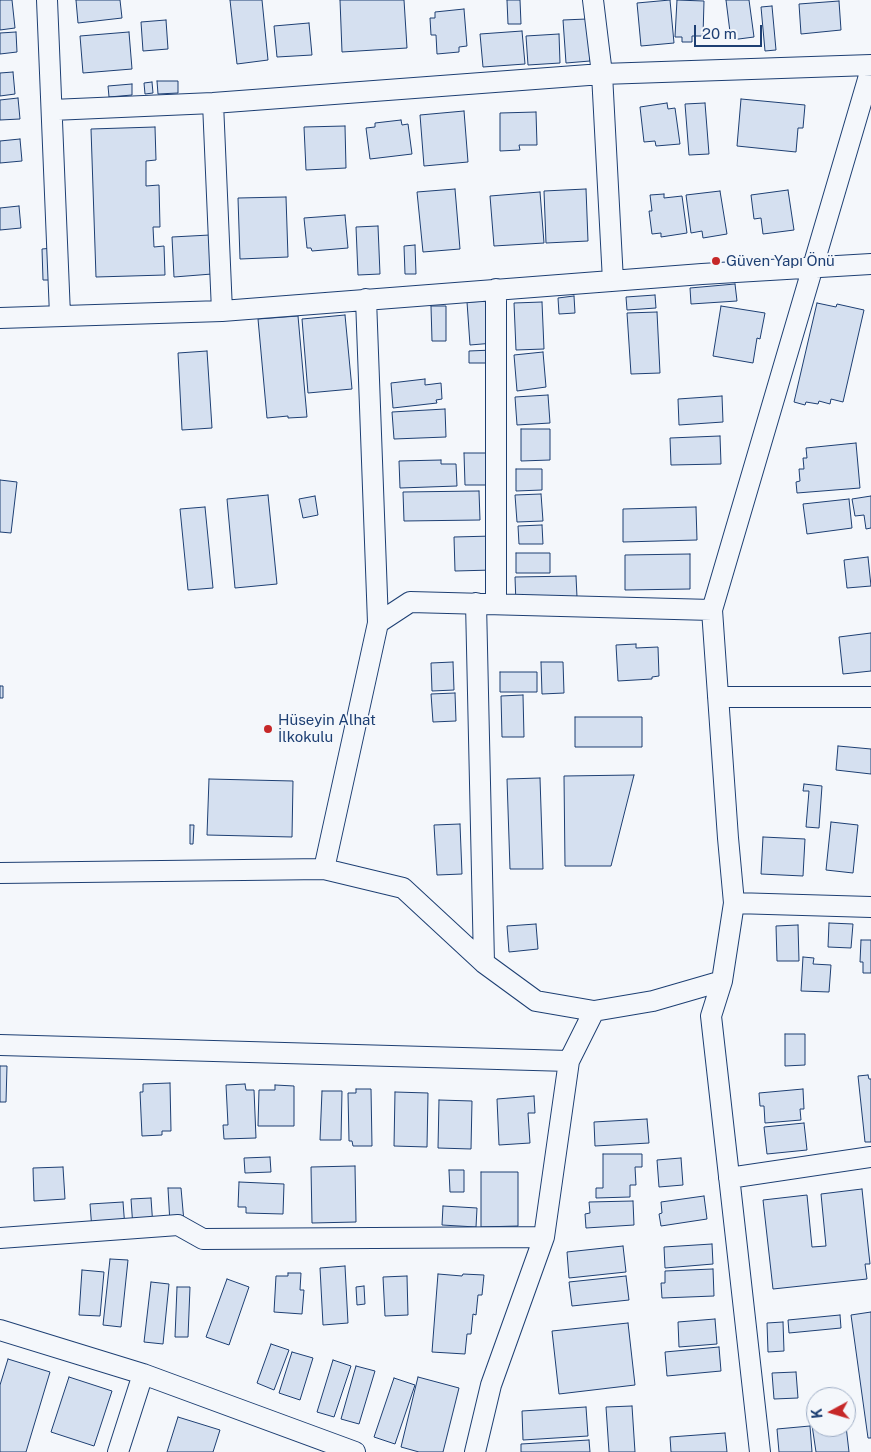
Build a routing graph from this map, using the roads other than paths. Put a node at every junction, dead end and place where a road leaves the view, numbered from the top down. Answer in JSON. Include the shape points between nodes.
{"nodes":[{"id":1,"x":47,"y":0,"type":"edge"},
{"id":2,"x":594,"y":0,"type":"edge"},
{"id":3,"x":871,"y":65,"type":"edge"},
{"id":4,"x":871,"y":69,"type":"edge"},
{"id":5,"x":602,"y":74,"type":"junction"},
{"id":6,"x":212,"y":103,"type":"junction"},
{"id":7,"x":52,"y":110,"type":"junction"},
{"id":8,"x":871,"y":264,"type":"edge"},
{"id":9,"x":813,"y":267,"type":"junction"},
{"id":10,"x":614,"y":281,"type":"junction"},
{"id":11,"x":496,"y":290,"type":"junction"},
{"id":12,"x":366,"y":299,"type":"junction"},
{"id":13,"x":222,"y":311,"type":"junction"},
{"id":14,"x":60,"y":315,"type":"junction"},
{"id":15,"x":0,"y":318,"type":"edge"},
{"id":16,"x":476,"y":603,"type":"junction"},
{"id":17,"x":496,"y":604,"type":"junction"},
{"id":18,"x":712,"y":610,"type":"junction"},
{"id":19,"x":378,"y":623,"type":"junction"},
{"id":20,"x":718,"y":697,"type":"junction"},
{"id":21,"x":871,"y":697,"type":"edge"},
{"id":22,"x":324,"y":869,"type":"junction"},
{"id":23,"x":0,"y":873,"type":"edge"},
{"id":24,"x":734,"y":903,"type":"junction"},
{"id":25,"x":871,"y":907,"type":"edge"},
{"id":26,"x":484,"y":963,"type":"junction"},
{"id":27,"x":722,"y":981,"type":"junction"},
{"id":28,"x":594,"y":1011,"type":"junction"},
{"id":29,"x":0,"y":1045,"type":"edge"},
{"id":30,"x":569,"y":1061,"type":"junction"},
{"id":31,"x":871,"y":1157,"type":"edge"},
{"id":32,"x":729,"y":1178,"type":"junction"},
{"id":33,"x":544,"y":1237,"type":"junction"},
{"id":34,"x":0,"y":1238,"type":"edge"},
{"id":35,"x":0,"y":1330,"type":"edge"},
{"id":36,"x":143,"y":1374,"type":"junction"},
{"id":37,"x":118,"y":1452,"type":"edge"},
{"id":38,"x":355,"y":1452,"type":"edge"},
{"id":39,"x":475,"y":1452,"type":"edge"},
{"id":40,"x":760,"y":1452,"type":"edge"}],
"edges":[{"from":1,"to":7,"type":"street"},
{"from":2,"to":5,"type":"street"},
{"from":3,"to":5,"type":"street"},
{"from":4,"to":9,"type":"street"},
{"from":5,"to":6,"type":"street"},
{"from":5,"to":10,"type":"street"},
{"from":6,"to":7,"type":"street"},
{"from":6,"to":13,"type":"street"},
{"from":7,"to":14,"type":"street"},
{"from":8,"to":9,"type":"street"},
{"from":9,"to":10,"type":"street"},
{"from":9,"to":18,"type":"street"},
{"from":10,"to":11,"type":"street"},
{"from":11,"to":12,"type":"street"},
{"from":11,"to":17,"type":"street"},
{"from":12,"to":13,"type":"street"},
{"from":12,"to":19,"type":"street"},
{"from":13,"to":14,"type":"street"},
{"from":14,"to":15,"type":"street"},
{"from":16,"to":17,"type":"street"},
{"from":16,"to":19,"type":"street","via":[[410,602]]},
{"from":16,"to":26,"type":"street"},
{"from":17,"to":18,"type":"street"},
{"from":18,"to":20,"type":"street"},
{"from":19,"to":22,"type":"street"},
{"from":20,"to":21,"type":"street"},
{"from":20,"to":24,"type":"street"},
{"from":22,"to":23,"type":"street"},
{"from":22,"to":26,"type":"street","via":[[403,888]]},
{"from":24,"to":25,"type":"street"},
{"from":24,"to":27,"type":"street"},
{"from":26,"to":28,"type":"street","via":[[536,1001]]},
{"from":27,"to":28,"type":"street","via":[[653,1001]]},
{"from":27,"to":32,"type":"street","via":[[711,1016]]},
{"from":28,"to":30,"type":"street"},
{"from":29,"to":30,"type":"street"},
{"from":30,"to":33,"type":"street"},
{"from":31,"to":32,"type":"street"},
{"from":32,"to":40,"type":"street"},
{"from":33,"to":34,"type":"street","via":[[203,1240],[178,1225]]},
{"from":33,"to":39,"type":"street","via":[[492,1385]]},
{"from":35,"to":36,"type":"street"},
{"from":36,"to":37,"type":"street"},
{"from":36,"to":38,"type":"street"}]}
